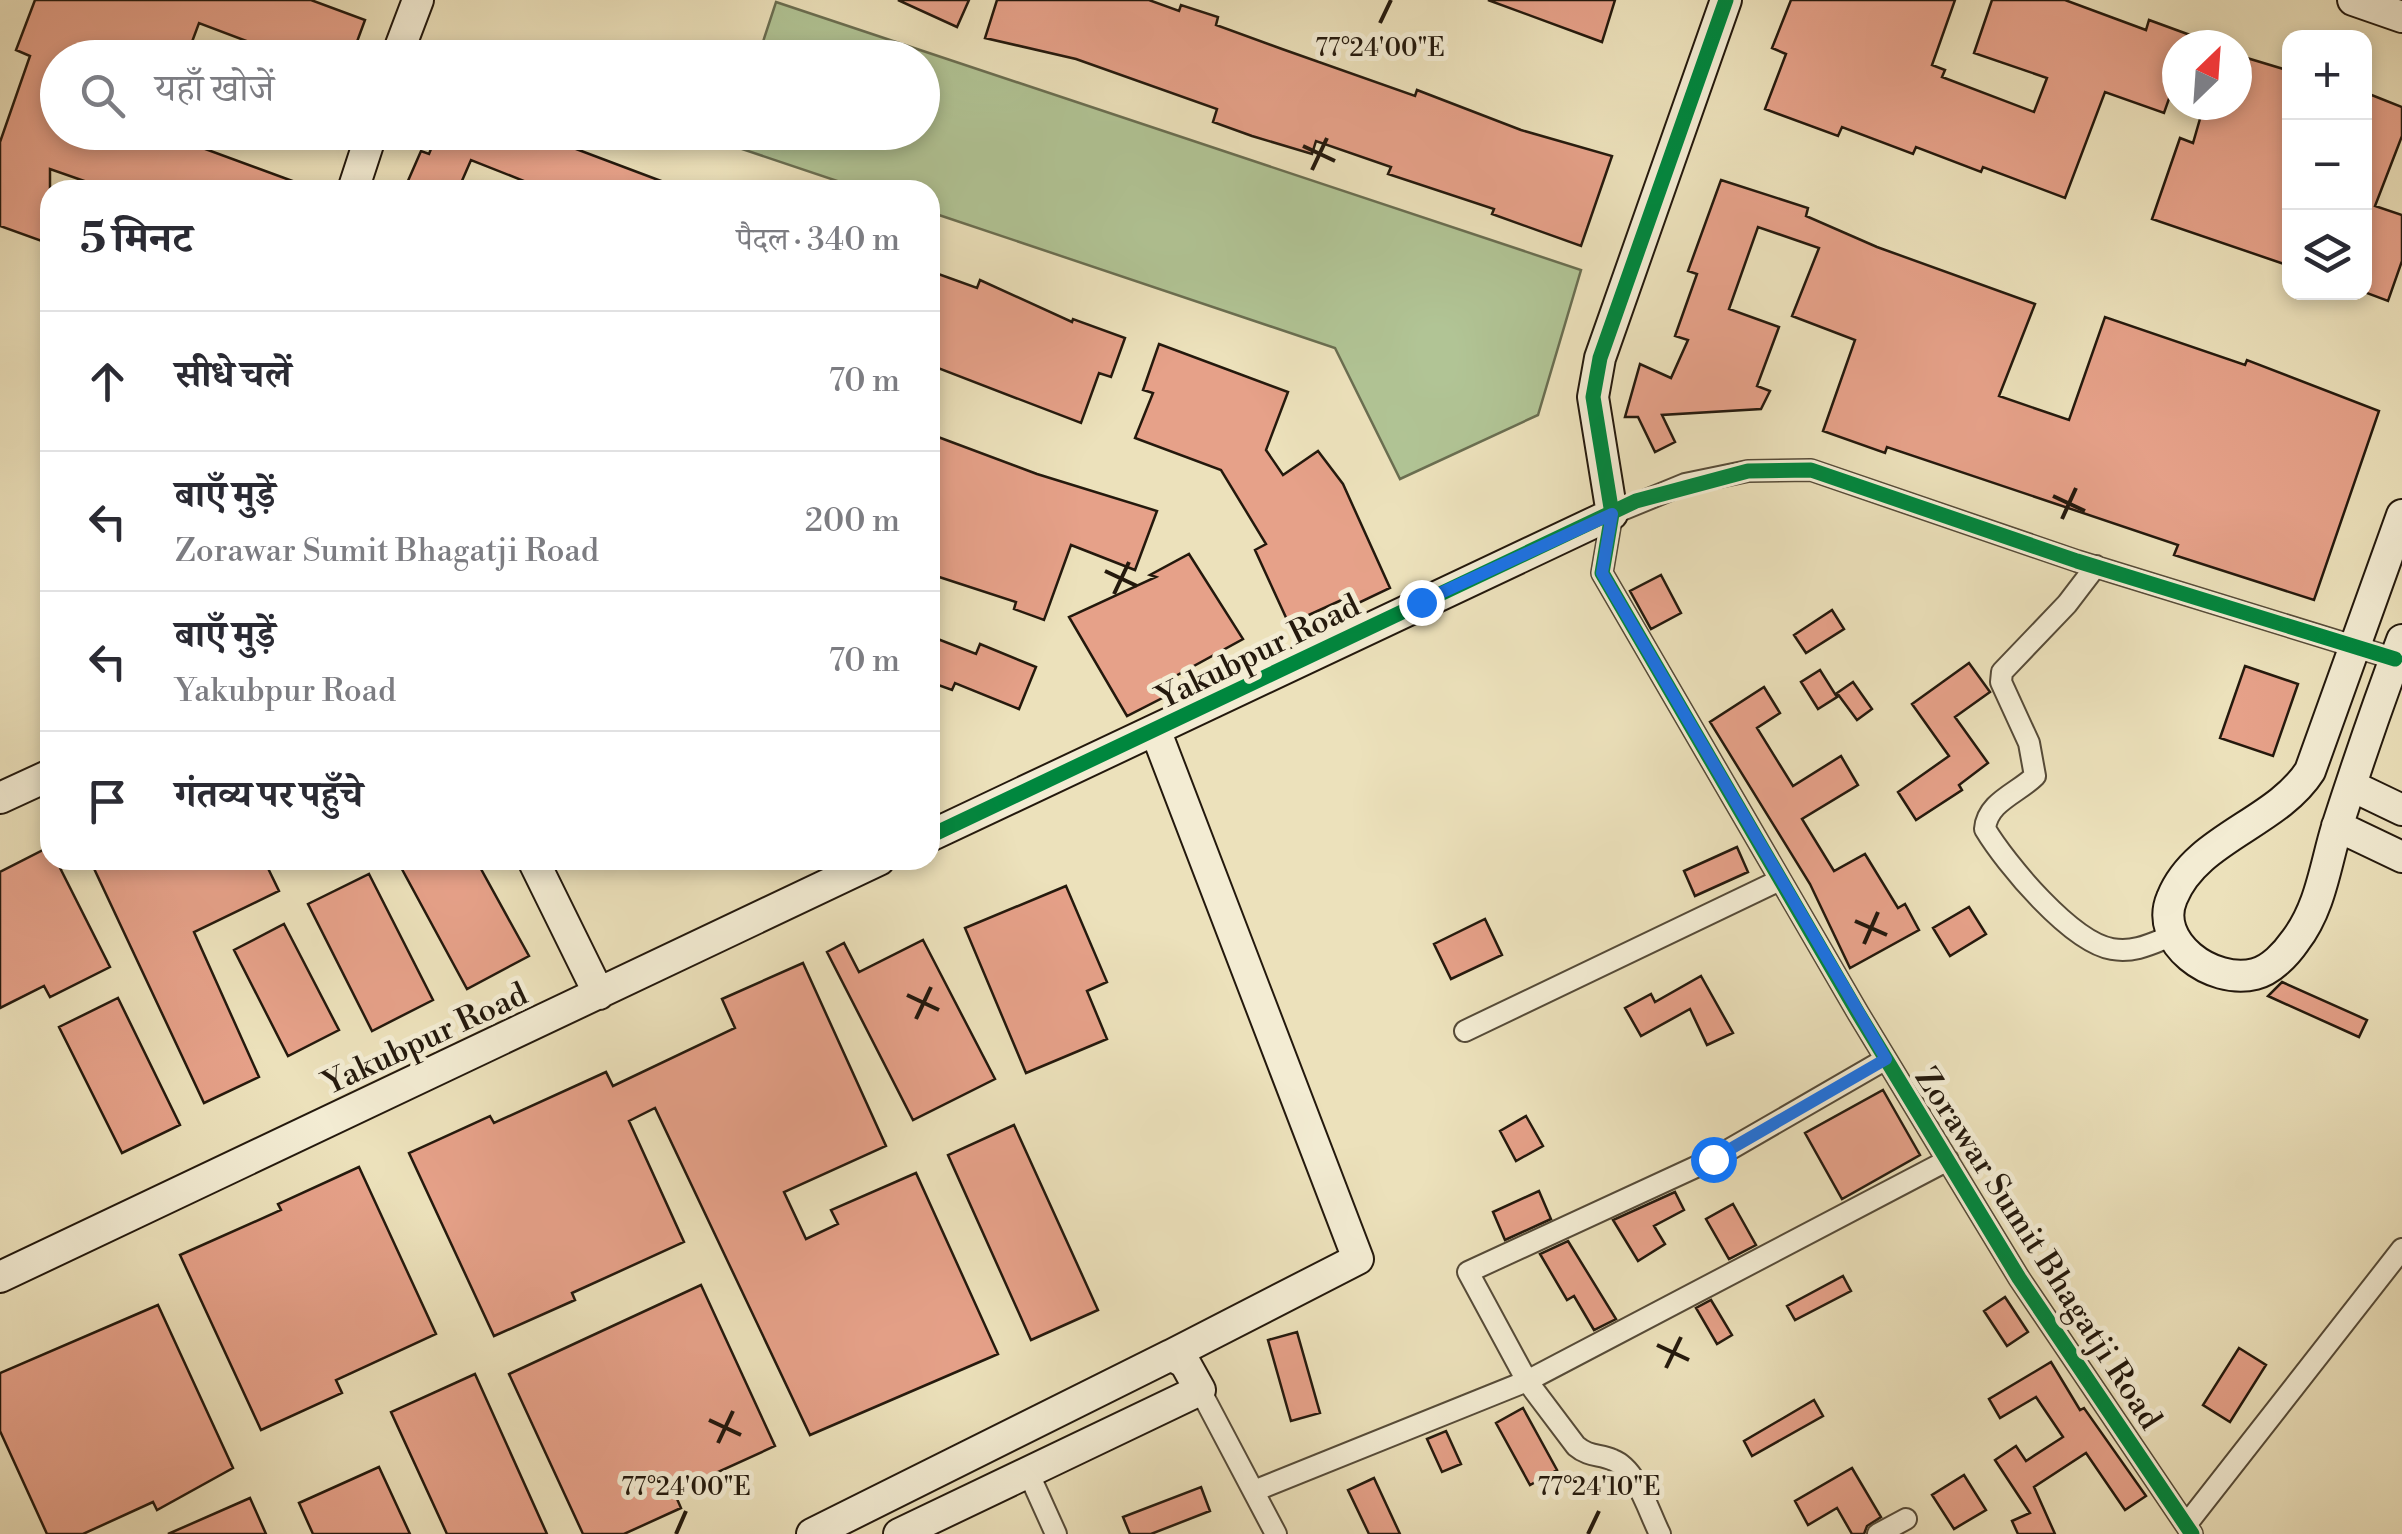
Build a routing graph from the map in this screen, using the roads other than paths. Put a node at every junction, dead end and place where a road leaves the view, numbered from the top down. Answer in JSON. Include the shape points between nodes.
{"nodes":[{"id":1,"x":418,"y":0,"type":"edge"},
{"id":2,"x":1726,"y":0,"type":"edge"},
{"id":3,"x":2354,"y":0,"type":"edge"},
{"id":4,"x":2402,"y":16,"type":"edge"},
{"id":5,"x":403,"y":40,"type":"edge"},
{"id":6,"x":366,"y":150,"type":"edge"},
{"id":7,"x":357,"y":180,"type":"edge"},
{"id":8,"x":1612,"y":514,"type":"junction"},
{"id":9,"x":2402,"y":515,"type":"edge"},
{"id":10,"x":2096,"y":566,"type":"junction"},
{"id":11,"x":2358,"y":644,"type":"junction"},
{"id":12,"x":2398,"y":649,"type":"edge"},
{"id":13,"x":1156,"y":732,"type":"junction"},
{"id":14,"x":40,"y":779,"type":"edge"},
{"id":15,"x":2352,"y":786,"type":"junction"},
{"id":16,"x":0,"y":798,"type":"edge"},
{"id":17,"x":2402,"y":810,"type":"edge"},
{"id":18,"x":2337,"y":826,"type":"junction"},
{"id":19,"x":940,"y":831,"type":"edge"},
{"id":20,"x":2402,"y":857,"type":"edge"},
{"id":21,"x":538,"y":870,"type":"edge"},
{"id":22,"x":858,"y":870,"type":"edge"},
{"id":23,"x":1780,"y":880,"type":"junction"},
{"id":24,"x":2171,"y":936,"type":"junction"},
{"id":25,"x":599,"y":994,"type":"junction"},
{"id":26,"x":1465,"y":1031,"type":"dead end"},
{"id":27,"x":1886,"y":1059,"type":"junction"},
{"id":28,"x":1948,"y":1160,"type":"junction"},
{"id":29,"x":2402,"y":1249,"type":"edge"},
{"id":30,"x":0,"y":1277,"type":"edge"},
{"id":31,"x":1171,"y":1356,"type":"junction"},
{"id":32,"x":1527,"y":1381,"type":"junction"},
{"id":33,"x":1200,"y":1390,"type":"junction"},
{"id":34,"x":1028,"y":1472,"type":"junction"},
{"id":35,"x":1254,"y":1490,"type":"junction"},
{"id":36,"x":1906,"y":1519,"type":"dead end"},
{"id":37,"x":2190,"y":1530,"type":"edge"},
{"id":38,"x":812,"y":1534,"type":"edge"},
{"id":39,"x":899,"y":1534,"type":"edge"},
{"id":40,"x":1056,"y":1534,"type":"edge"},
{"id":41,"x":1276,"y":1534,"type":"edge"},
{"id":42,"x":1660,"y":1534,"type":"edge"},
{"id":43,"x":1878,"y":1534,"type":"edge"}],
"edges":[{"from":1,"to":5,"type":"street"},
{"from":2,"to":8,"type":"street","via":[[1600,358],[1593,397]]},
{"from":3,"to":4,"type":"street"},
{"from":6,"to":7,"type":"street"},
{"from":8,"to":10,"type":"street","via":[[1686,484],[1748,470],[1812,470]]},
{"from":8,"to":13,"type":"street","name":"Yakubpur Road"},
{"from":8,"to":23,"type":"street","name":"Zorawar Sumit Bhagatji Road","via":[[1602,573]]},
{"from":9,"to":11,"type":"street"},
{"from":10,"to":11,"type":"street"},
{"from":10,"to":24,"type":"street","via":[[2002,672],[2000,682],[2036,776],[1996,805],[1985,828],[2056,914],[2093,944],[2135,950]]},
{"from":11,"to":12,"type":"street"},
{"from":11,"to":24,"type":"street","via":[[2304,781],[2192,868],[2172,896],[2165,922]]},
{"from":12,"to":15,"type":"street"},
{"from":13,"to":19,"type":"street","name":"Yakubpur Road"},
{"from":13,"to":31,"type":"street","via":[[1358,1260]]},
{"from":14,"to":16,"type":"street"},
{"from":15,"to":17,"type":"street"},
{"from":15,"to":18,"type":"street"},
{"from":18,"to":20,"type":"street"},
{"from":18,"to":24,"type":"street","via":[[2321,892],[2297,939],[2272,966],[2253,975],[2221,971],[2175,945]]},
{"from":21,"to":25,"type":"street"},
{"from":22,"to":25,"type":"street","name":"Yakubpur Road"},
{"from":23,"to":26,"type":"street"},
{"from":23,"to":27,"type":"street","name":"Zorawar Sumit Bhagatji Road"},
{"from":25,"to":30,"type":"street","name":"Yakubpur Road"},
{"from":27,"to":28,"type":"street","name":"Zorawar Sumit Bhagatji Road"},
{"from":27,"to":32,"type":"street","via":[[1713,1159],[1468,1272]]},
{"from":28,"to":32,"type":"street"},
{"from":28,"to":37,"type":"street","name":"Zorawar Sumit Bhagatji Road","via":[[2019,1278]]},
{"from":29,"to":37,"type":"street"},
{"from":31,"to":33,"type":"street","via":[[1184,1363]]},
{"from":31,"to":38,"type":"street"},
{"from":32,"to":35,"type":"street"},
{"from":32,"to":42,"type":"street","via":[[1586,1454],[1628,1470]]},
{"from":33,"to":34,"type":"street"},
{"from":33,"to":35,"type":"street"},
{"from":34,"to":39,"type":"street"},
{"from":34,"to":40,"type":"street"},
{"from":35,"to":41,"type":"street"},
{"from":36,"to":43,"type":"street"}]}
